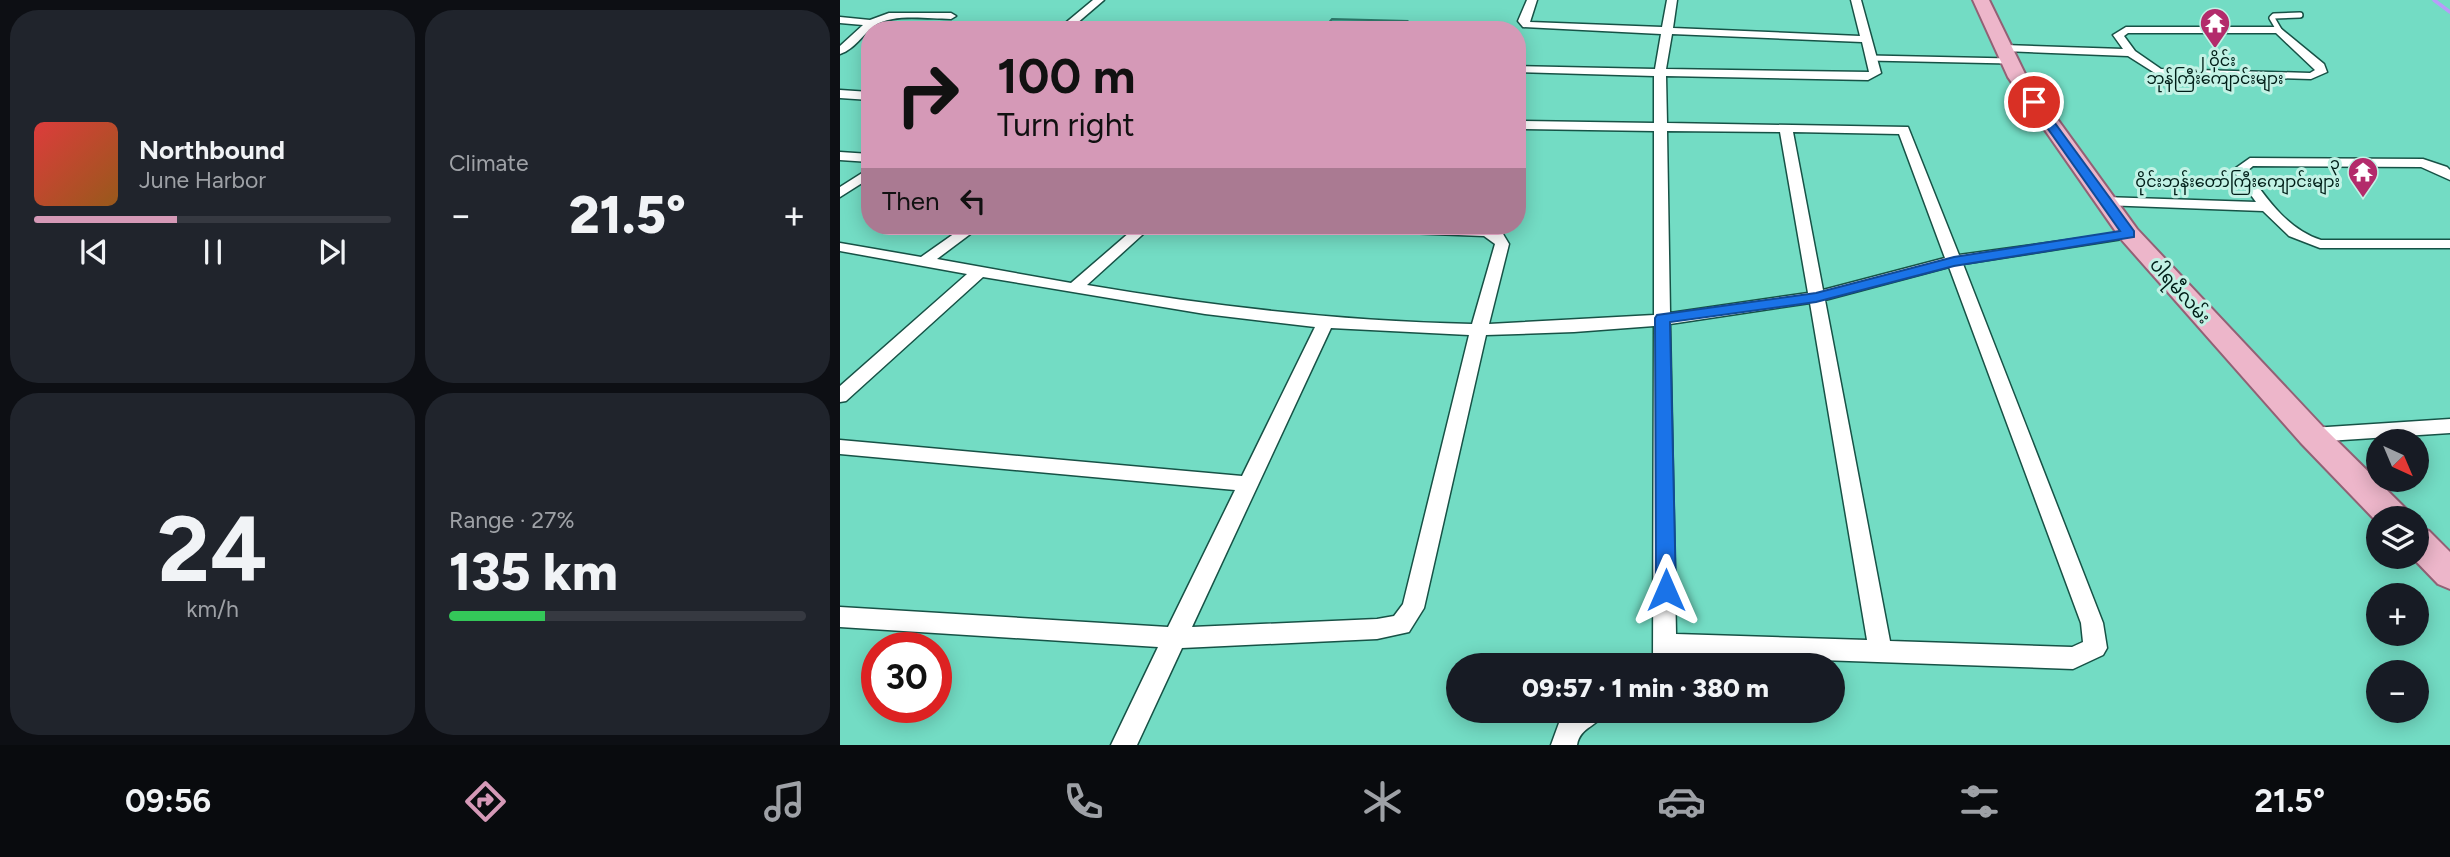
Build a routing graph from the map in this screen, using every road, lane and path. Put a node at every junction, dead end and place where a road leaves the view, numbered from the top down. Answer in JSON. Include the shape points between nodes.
{"nodes":[{"id":1,"x":1099,"y":0,"type":"edge"},
{"id":2,"x":1532,"y":0,"type":"edge"},
{"id":3,"x":1671,"y":0,"type":"edge"},
{"id":4,"x":1856,"y":0,"type":"edge"},
{"id":5,"x":1981,"y":0,"type":"edge"},
{"id":6,"x":2300,"y":15,"type":"dead end"},
{"id":7,"x":951,"y":16,"type":"dead end"},
{"id":8,"x":840,"y":20,"type":"edge"},
{"id":9,"x":877,"y":21,"type":"edge"},
{"id":10,"x":1073,"y":21,"type":"edge"},
{"id":11,"x":1523,"y":21,"type":"edge"},
{"id":12,"x":861,"y":22,"type":"edge"},
{"id":13,"x":1526,"y":24,"type":"edge"},
{"id":14,"x":2279,"y":30,"type":"junction"},
{"id":15,"x":1667,"y":31,"type":"junction"},
{"id":16,"x":861,"y":33,"type":"edge"},
{"id":17,"x":1866,"y":39,"type":"junction"},
{"id":18,"x":844,"y":49,"type":"edge"},
{"id":19,"x":2131,"y":53,"type":"junction"},
{"id":20,"x":2007,"y":55,"type":"junction"},
{"id":21,"x":1870,"y":58,"type":"junction"},
{"id":22,"x":1526,"y":69,"type":"edge"},
{"id":23,"x":1660,"y":73,"type":"junction"},
{"id":24,"x":840,"y":94,"type":"edge"},
{"id":25,"x":861,"y":95,"type":"edge"},
{"id":26,"x":1526,"y":124,"type":"edge"},
{"id":27,"x":1661,"y":127,"type":"junction"},
{"id":28,"x":1786,"y":129,"type":"junction"},
{"id":29,"x":840,"y":156,"type":"edge"},
{"id":30,"x":861,"y":157,"type":"edge"},
{"id":31,"x":2450,"y":176,"type":"edge"},
{"id":32,"x":861,"y":178,"type":"edge"},
{"id":33,"x":840,"y":193,"type":"edge"},
{"id":34,"x":2102,"y":201,"type":"junction"},
{"id":35,"x":2265,"y":207,"type":"junction"},
{"id":36,"x":2129,"y":234,"type":"junction"},
{"id":37,"x":961,"y":235,"type":"edge"},
{"id":38,"x":1135,"y":235,"type":"edge"},
{"id":39,"x":1494,"y":235,"type":"edge"},
{"id":40,"x":2450,"y":244,"type":"edge"},
{"id":41,"x":841,"y":248,"type":"edge"},
{"id":42,"x":925,"y":261,"type":"junction"},
{"id":43,"x":1954,"y":261,"type":"junction"},
{"id":44,"x":979,"y":272,"type":"junction"},
{"id":45,"x":1076,"y":287,"type":"junction"},
{"id":46,"x":1816,"y":297,"type":"junction"},
{"id":47,"x":1663,"y":318,"type":"junction"},
{"id":48,"x":1325,"y":323,"type":"junction"},
{"id":49,"x":1479,"y":330,"type":"junction"},
{"id":50,"x":840,"y":397,"type":"edge"},
{"id":51,"x":2450,"y":426,"type":"edge"},
{"id":52,"x":2312,"y":435,"type":"junction"},
{"id":53,"x":840,"y":447,"type":"edge"},
{"id":54,"x":1249,"y":484,"type":"junction"},
{"id":55,"x":2382,"y":506,"type":"edge"},
{"id":56,"x":2429,"y":553,"type":"edge"},
{"id":57,"x":2450,"y":574,"type":"edge"},
{"id":58,"x":840,"y":617,"type":"edge"},
{"id":59,"x":1173,"y":638,"type":"junction"},
{"id":60,"x":1881,"y":652,"type":"junction"},
{"id":61,"x":1665,"y":653,"type":"edge"},
{"id":62,"x":1809,"y":653,"type":"edge"},
{"id":63,"x":1572,"y":723,"type":"edge"},
{"id":64,"x":1124,"y":745,"type":"edge"},
{"id":65,"x":1564,"y":745,"type":"edge"}],
"edges":[{"from":1,"to":10,"type":"street"},
{"from":2,"to":11,"type":"street"},
{"from":3,"to":15,"type":"street"},
{"from":4,"to":17,"type":"street"},
{"from":5,"to":20,"type":"main road","name":"ပါရမီလမ်း"},
{"from":6,"to":14,"type":"lane","via":[[2274,16]]},
{"from":7,"to":9,"type":"street","via":[[889,16]]},
{"from":8,"to":12,"type":"street"},
{"from":13,"to":15,"type":"street"},
{"from":14,"to":19,"type":"street","via":[[2126,30],[2118,35]]},
{"from":14,"to":19,"type":"street","via":[[2320,66],[2321,72],[2311,76],[2168,73],[2151,69]]},
{"from":15,"to":17,"type":"street"},
{"from":15,"to":23,"type":"street"},
{"from":16,"to":18,"type":"street"},
{"from":17,"to":21,"type":"street"},
{"from":19,"to":20,"type":"street"},
{"from":20,"to":21,"type":"lane"},
{"from":20,"to":34,"type":"main road","name":"ပါရမီလမ်း"},
{"from":21,"to":23,"type":"street","via":[[1875,73],[1857,79]]},
{"from":22,"to":23,"type":"street"},
{"from":23,"to":27,"type":"street"},
{"from":24,"to":25,"type":"street"},
{"from":26,"to":27,"type":"street"},
{"from":27,"to":28,"type":"street"},
{"from":27,"to":47,"type":"street"},
{"from":28,"to":43,"type":"street","via":[[1904,130]]},
{"from":28,"to":46,"type":"street"},
{"from":29,"to":30,"type":"street"},
{"from":31,"to":35,"type":"street","via":[[2423,163],[2250,162],[2240,170]]},
{"from":32,"to":33,"type":"street"},
{"from":34,"to":35,"type":"street"},
{"from":34,"to":36,"type":"main road","name":"ပါရမီလမ်း"},
{"from":35,"to":40,"type":"street","via":[[2295,236],[2320,244]]},
{"from":36,"to":43,"type":"street"},
{"from":36,"to":52,"type":"main road","name":"ပါရမီလမ်း"},
{"from":37,"to":42,"type":"street"},
{"from":38,"to":45,"type":"street"},
{"from":39,"to":49,"type":"street","via":[[1502,244]]},
{"from":41,"to":42,"type":"street"},
{"from":42,"to":44,"type":"street"},
{"from":43,"to":46,"type":"street"},
{"from":43,"to":60,"type":"street","via":[[2092,623],[2095,648],[2073,658]]},
{"from":44,"to":45,"type":"street"},
{"from":44,"to":50,"type":"street"},
{"from":45,"to":48,"type":"street"},
{"from":46,"to":47,"type":"street"},
{"from":46,"to":60,"type":"street"},
{"from":47,"to":49,"type":"street"},
{"from":47,"to":61,"type":"street"},
{"from":48,"to":49,"type":"street"},
{"from":48,"to":54,"type":"street"},
{"from":49,"to":59,"type":"street","via":[[1413,608],[1401,625]]},
{"from":51,"to":52,"type":"street"},
{"from":52,"to":55,"type":"main road","name":"ပါရမီလမ်း"},
{"from":53,"to":54,"type":"street"},
{"from":54,"to":59,"type":"street"},
{"from":56,"to":57,"type":"main road"},
{"from":58,"to":59,"type":"street"},
{"from":59,"to":64,"type":"street"},
{"from":60,"to":62,"type":"street"},
{"from":63,"to":65,"type":"street"}]}
